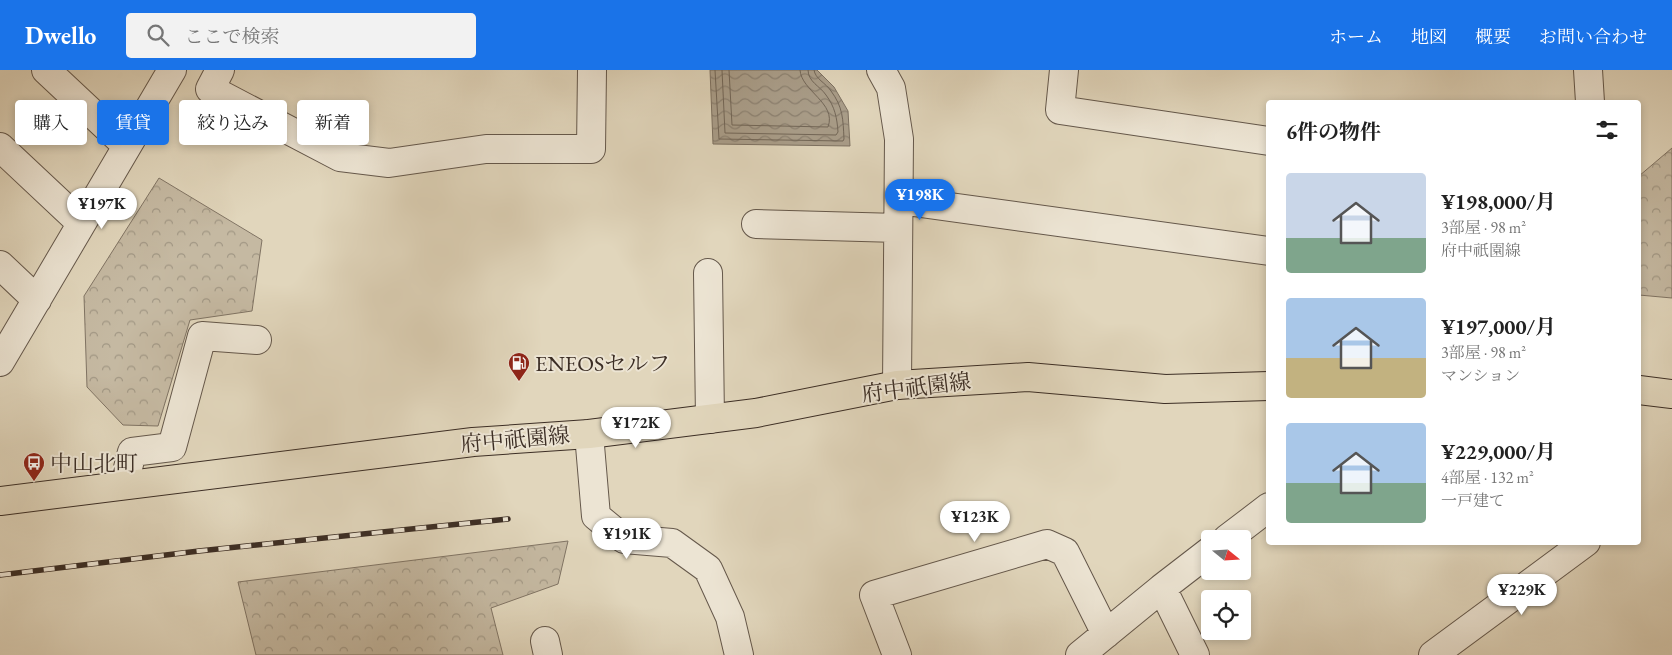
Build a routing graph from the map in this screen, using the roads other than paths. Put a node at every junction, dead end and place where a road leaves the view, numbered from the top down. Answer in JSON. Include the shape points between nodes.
{"nodes":[{"id":1,"x":46,"y":70,"type":"edge"},
{"id":2,"x":220,"y":70,"type":"edge"},
{"id":3,"x":592,"y":70,"type":"edge"},
{"id":4,"x":881,"y":70,"type":"edge"},
{"id":5,"x":1064,"y":70,"type":"edge"},
{"id":6,"x":1588,"y":70,"type":"edge"},
{"id":7,"x":166,"y":72,"type":"edge"},
{"id":8,"x":1590,"y":100,"type":"edge"},
{"id":9,"x":1266,"y":141,"type":"edge"},
{"id":10,"x":127,"y":146,"type":"junction"},
{"id":11,"x":0,"y":147,"type":"edge"},
{"id":12,"x":899,"y":200,"type":"junction"},
{"id":13,"x":82,"y":223,"type":"junction"},
{"id":14,"x":756,"y":224,"type":"dead end"},
{"id":15,"x":898,"y":228,"type":"junction"},
{"id":16,"x":1266,"y":251,"type":"edge"},
{"id":17,"x":0,"y":265,"type":"edge"},
{"id":18,"x":708,"y":273,"type":"dead end"},
{"id":19,"x":37,"y":300,"type":"junction"},
{"id":20,"x":257,"y":340,"type":"dead end"},
{"id":21,"x":0,"y":362,"type":"edge"},
{"id":22,"x":897,"y":385,"type":"junction"},
{"id":23,"x":1266,"y":386,"type":"edge"},
{"id":24,"x":1641,"y":390,"type":"edge"},
{"id":25,"x":1672,"y":394,"type":"edge"},
{"id":26,"x":710,"y":419,"type":"junction"},
{"id":27,"x":589,"y":434,"type":"junction"},
{"id":28,"x":127,"y":472,"type":"dead end"},
{"id":29,"x":0,"y":501,"type":"edge"},
{"id":30,"x":1266,"y":510,"type":"edge"},
{"id":31,"x":1239,"y":530,"type":"edge"},
{"id":32,"x":1582,"y":545,"type":"edge"},
{"id":33,"x":1201,"y":559,"type":"edge"},
{"id":34,"x":1162,"y":588,"type":"junction"},
{"id":35,"x":1106,"y":634,"type":"junction"},
{"id":36,"x":739,"y":655,"type":"edge"},
{"id":37,"x":897,"y":655,"type":"edge"},
{"id":38,"x":1080,"y":655,"type":"edge"},
{"id":39,"x":1195,"y":655,"type":"edge"},
{"id":40,"x":1433,"y":655,"type":"edge"}],
"edges":[{"from":1,"to":10,"type":"street"},
{"from":2,"to":3,"type":"street","via":[[210,89],[340,157],[389,163],[486,149],[591,149]]},
{"from":4,"to":12,"type":"street","via":[[891,88],[899,140]]},
{"from":5,"to":9,"type":"street","via":[[1060,110]]},
{"from":6,"to":8,"type":"street"},
{"from":7,"to":10,"type":"street"},
{"from":10,"to":13,"type":"street"},
{"from":11,"to":13,"type":"street"},
{"from":12,"to":15,"type":"street"},
{"from":12,"to":16,"type":"street"},
{"from":13,"to":19,"type":"street"},
{"from":14,"to":15,"type":"street"},
{"from":15,"to":22,"type":"street"},
{"from":17,"to":19,"type":"street"},
{"from":18,"to":26,"type":"street"},
{"from":19,"to":21,"type":"street"},
{"from":20,"to":28,"type":"street","via":[[202,336],[172,447],[132,452]]},
{"from":22,"to":23,"type":"main road","name":"府中祇園線","via":[[1028,377],[1165,389]]},
{"from":22,"to":26,"type":"main road","name":"府中祇園線"},
{"from":24,"to":25,"type":"main road"},
{"from":26,"to":27,"type":"main road","name":"府中祇園線"},
{"from":27,"to":29,"type":"main road","name":"府中祇園線","via":[[463,443]]},
{"from":27,"to":36,"type":"street","via":[[596,516],[624,539],[672,543],[708,569],[730,617]]},
{"from":30,"to":31,"type":"street"},
{"from":32,"to":40,"type":"street"},
{"from":33,"to":34,"type":"street"},
{"from":34,"to":35,"type":"street"},
{"from":34,"to":39,"type":"street"},
{"from":35,"to":37,"type":"street","via":[[1065,552],[1047,544],[874,595]]},
{"from":35,"to":38,"type":"street"}]}
